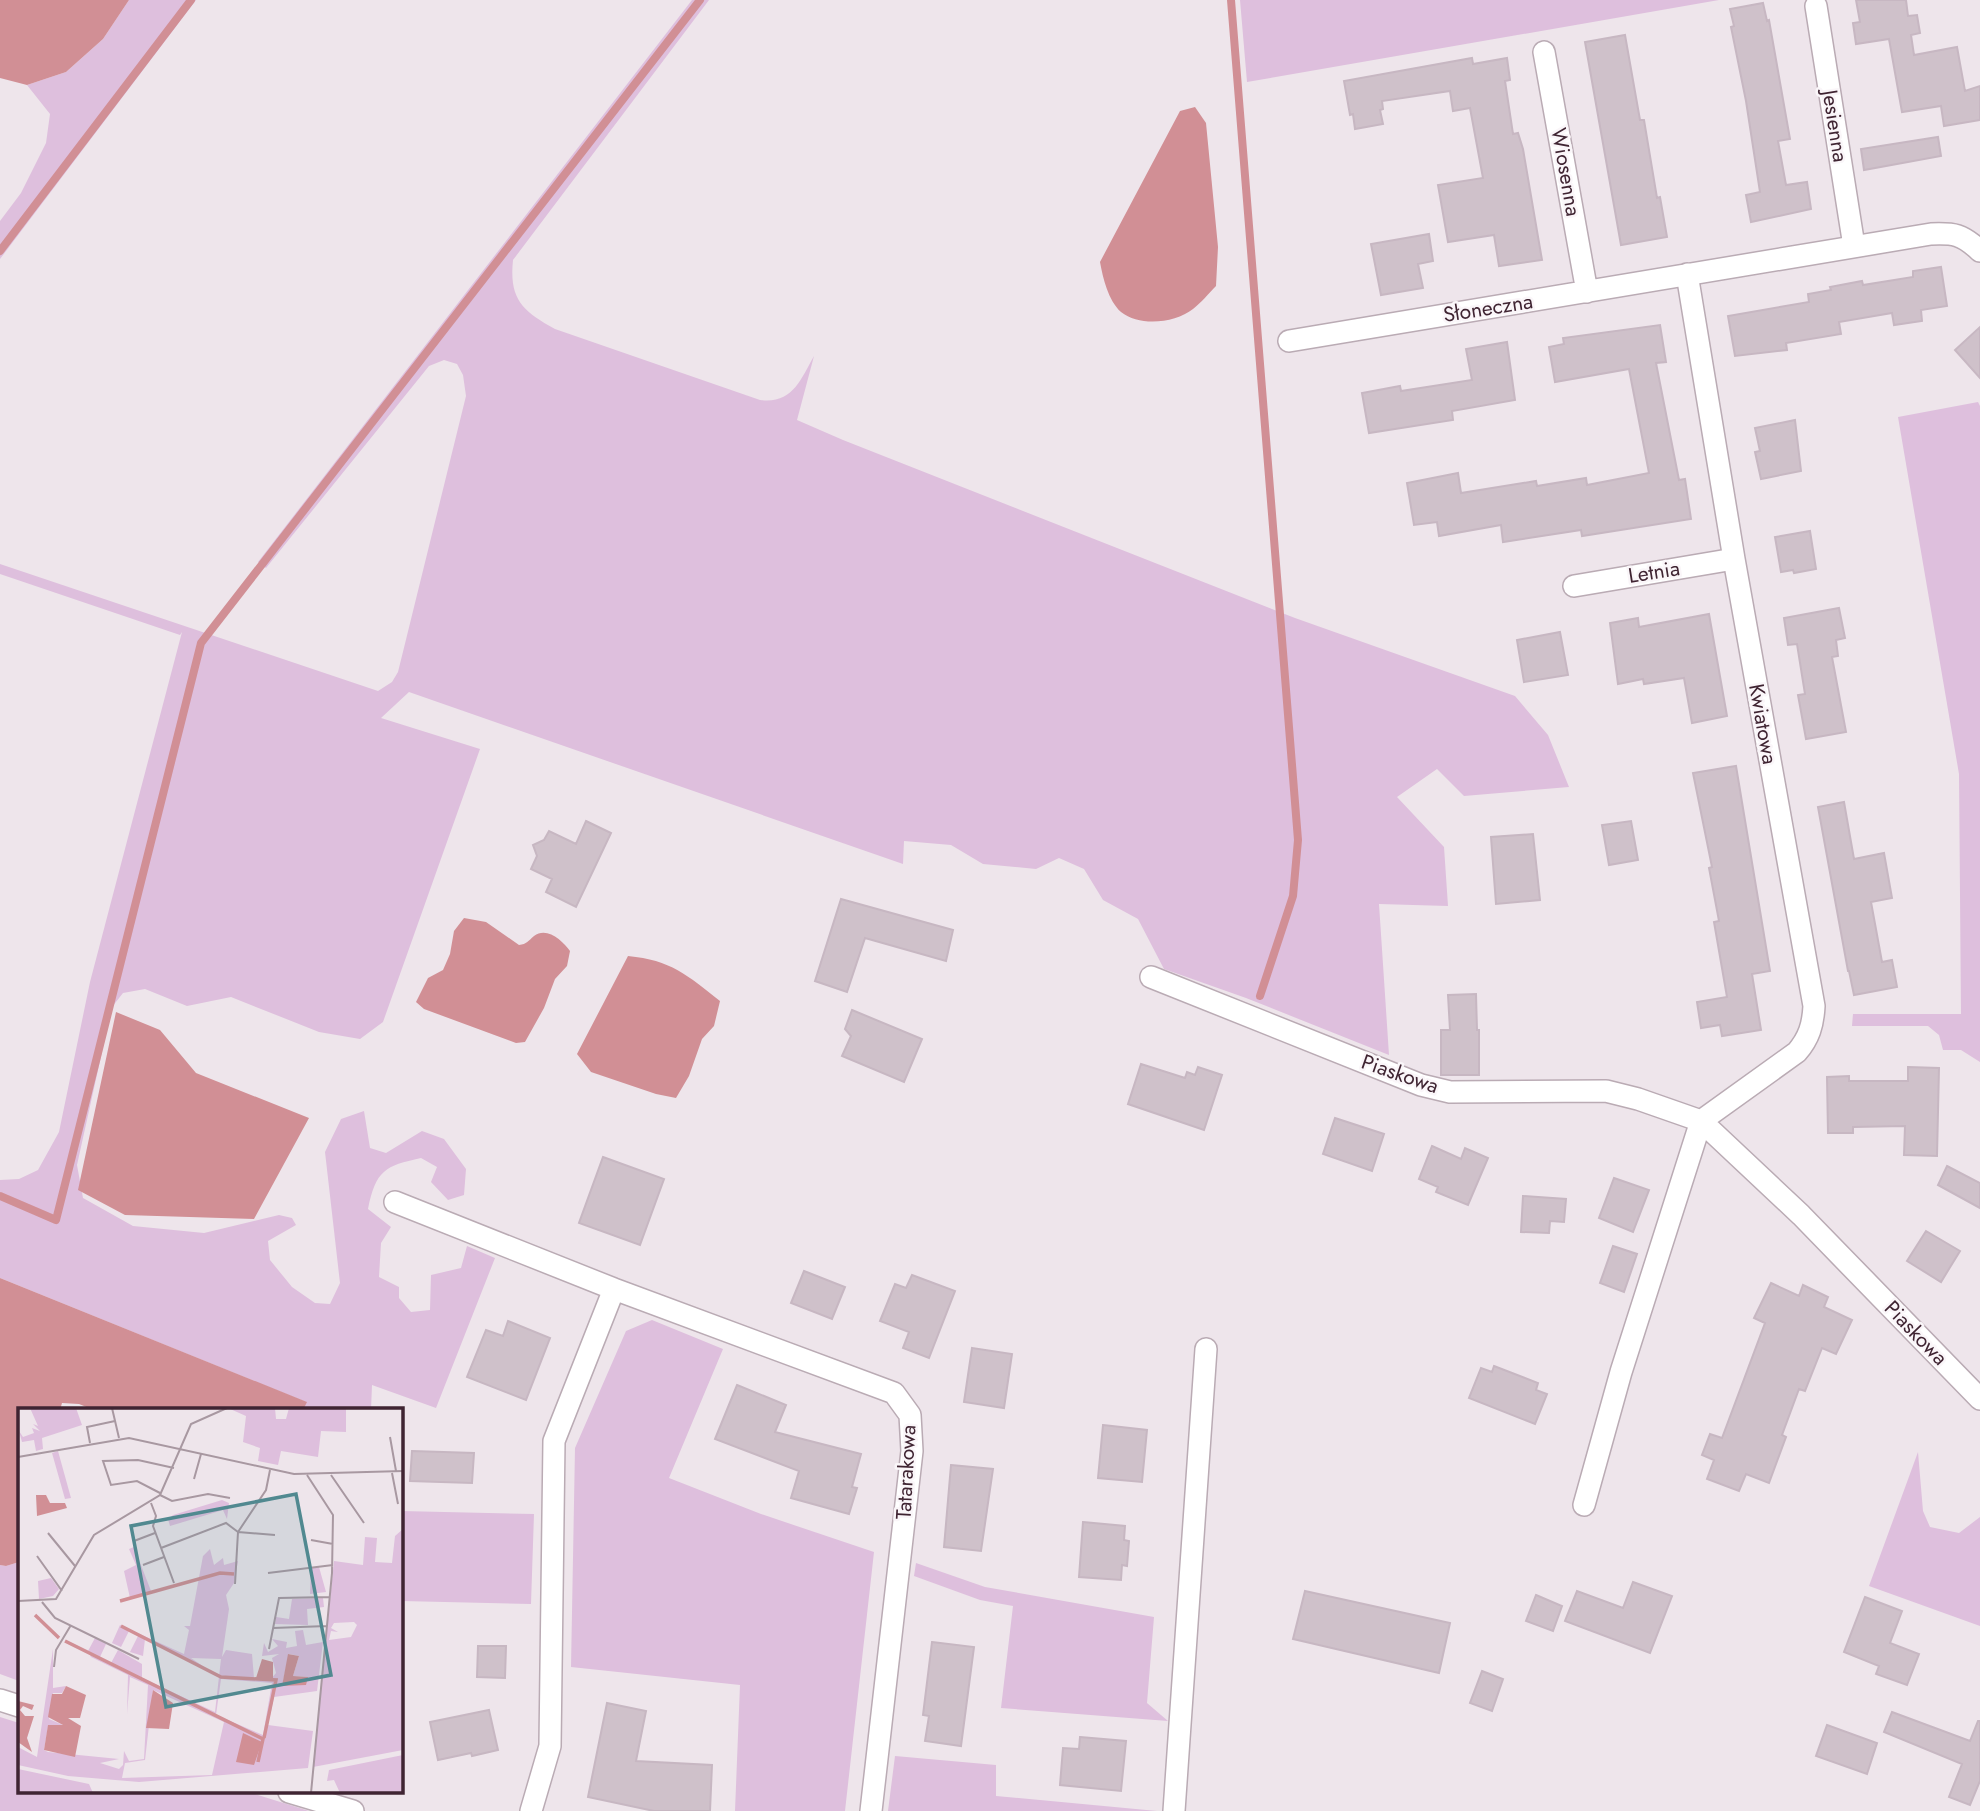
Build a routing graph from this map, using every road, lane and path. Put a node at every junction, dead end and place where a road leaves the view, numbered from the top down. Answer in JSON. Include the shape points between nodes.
{"nodes":[{"id":1,"x":1816,"y":6,"type":"dead end"},
{"id":2,"x":1545,"y":52,"type":"dead end"},
{"id":3,"x":1854,"y":246,"type":"junction"},
{"id":4,"x":1980,"y":251,"type":"edge"},
{"id":5,"x":1687,"y":274,"type":"junction"},
{"id":6,"x":1587,"y":292,"type":"junction"},
{"id":7,"x":1289,"y":341,"type":"dead end"},
{"id":8,"x":1734,"y":559,"type":"junction"},
{"id":9,"x":1574,"y":586,"type":"dead end"},
{"id":10,"x":1151,"y":977,"type":"dead end"},
{"id":11,"x":1701,"y":1121,"type":"junction"},
{"id":12,"x":395,"y":1202,"type":"dead end"},
{"id":13,"x":614,"y":1289,"type":"junction"},
{"id":14,"x":1206,"y":1349,"type":"dead end"},
{"id":15,"x":1980,"y":1399,"type":"edge"},
{"id":16,"x":1584,"y":1505,"type":"dead end"},
{"id":17,"x":0,"y":1700,"type":"edge"},
{"id":18,"x":18,"y":1706,"type":"edge"},
{"id":19,"x":296,"y":1794,"type":"edge"},
{"id":20,"x":353,"y":1811,"type":"edge"},
{"id":21,"x":531,"y":1811,"type":"edge"},
{"id":22,"x":871,"y":1811,"type":"edge"},
{"id":23,"x":1174,"y":1811,"type":"edge"}],
"edges":[{"from":1,"to":3,"type":"street","name":"Jesienna"},
{"from":2,"to":6,"type":"street","name":"Wiosenna"},
{"from":3,"to":4,"type":"street","name":"Słoneczna","via":[[1955,234]]},
{"from":3,"to":5,"type":"street","name":"Słoneczna"},
{"from":5,"to":6,"type":"street","name":"Słoneczna"},
{"from":5,"to":8,"type":"street","name":"Kwiatowa"},
{"from":6,"to":7,"type":"street","name":"Słoneczna"},
{"from":8,"to":9,"type":"street","name":"Letnia"},
{"from":8,"to":11,"type":"street","name":"Kwiatowa","via":[[1814,1006],[1807,1040],[1797,1052]]},
{"from":10,"to":11,"type":"street","name":"Piaskowa","via":[[1421,1085],[1450,1092],[1606,1091]]},
{"from":11,"to":15,"type":"street","name":"Piaskowa"},
{"from":11,"to":16,"type":"street"},
{"from":12,"to":13,"type":"street","name":"Tatarakowa"},
{"from":13,"to":21,"type":"street","via":[[554,1441],[550,1746]]},
{"from":13,"to":22,"type":"street","name":"Tatarakowa","via":[[894,1393],[910,1415],[912,1451]]},
{"from":14,"to":23,"type":"street"},
{"from":17,"to":18,"type":"street"},
{"from":19,"to":20,"type":"street"}]}
